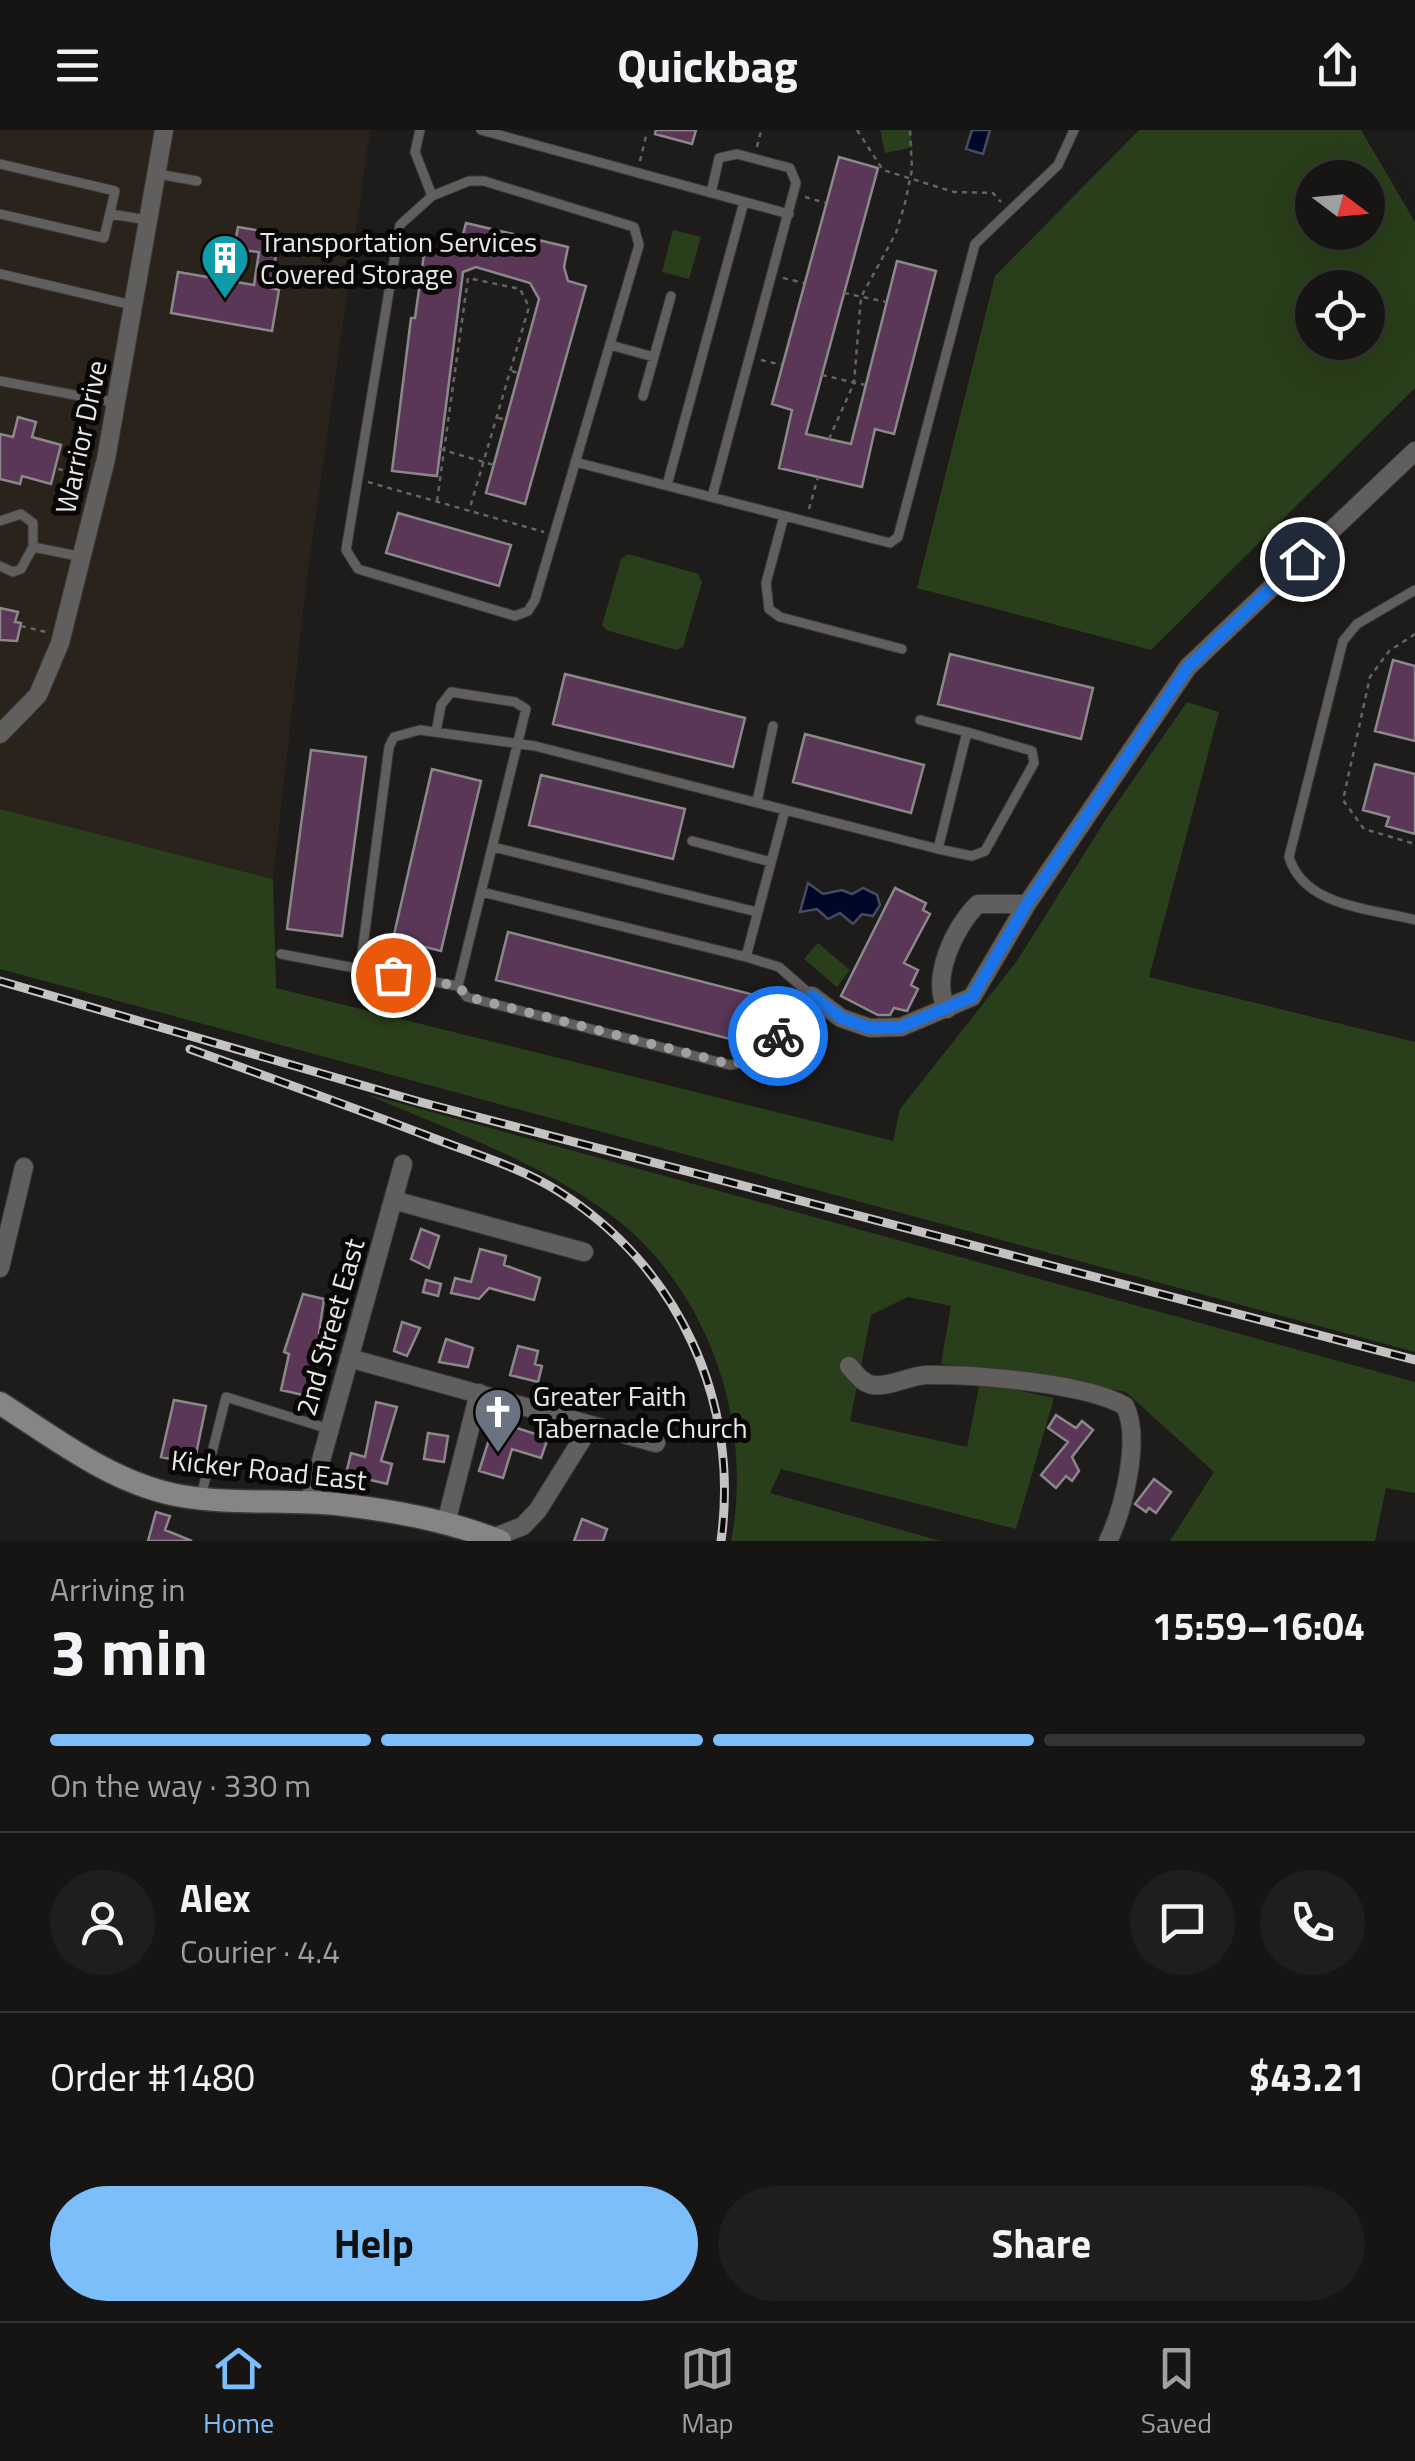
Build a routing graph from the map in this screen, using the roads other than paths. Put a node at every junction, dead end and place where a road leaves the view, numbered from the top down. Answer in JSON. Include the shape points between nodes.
{"nodes":[{"id":1,"x":163,"y":130,"type":"edge"},
{"id":2,"x":420,"y":130,"type":"edge"},
{"id":3,"x":481,"y":130,"type":"edge"},
{"id":4,"x":1074,"y":130,"type":"edge"},
{"id":5,"x":0,"y":164,"type":"edge"},
{"id":6,"x":158,"y":174,"type":"junction"},
{"id":7,"x":198,"y":182,"type":"dead end"},
{"id":8,"x":711,"y":192,"type":"junction"},
{"id":9,"x":432,"y":196,"type":"junction"},
{"id":10,"x":744,"y":202,"type":"junction"},
{"id":11,"x":0,"y":214,"type":"edge"},
{"id":12,"x":110,"y":214,"type":"junction"},
{"id":13,"x":788,"y":214,"type":"junction"},
{"id":14,"x":150,"y":221,"type":"junction"},
{"id":15,"x":1,"y":274,"type":"edge"},
{"id":16,"x":670,"y":296,"type":"dead end"},
{"id":17,"x":135,"y":306,"type":"junction"},
{"id":18,"x":610,"y":345,"type":"junction"},
{"id":19,"x":654,"y":357,"type":"junction"},
{"id":20,"x":0,"y":381,"type":"edge"},
{"id":21,"x":644,"y":396,"type":"dead end"},
{"id":22,"x":117,"y":403,"type":"junction"},
{"id":23,"x":1415,"y":451,"type":"edge"},
{"id":24,"x":575,"y":462,"type":"junction"},
{"id":25,"x":667,"y":485,"type":"junction"},
{"id":26,"x":712,"y":497,"type":"junction"},
{"id":27,"x":784,"y":516,"type":"junction"},
{"id":28,"x":0,"y":521,"type":"edge"},
{"id":29,"x":34,"y":547,"type":"junction"},
{"id":30,"x":84,"y":557,"type":"junction"},
{"id":31,"x":0,"y":566,"type":"edge"},
{"id":32,"x":1415,"y":590,"type":"edge"},
{"id":33,"x":902,"y":649,"type":"dead end"},
{"id":34,"x":920,"y":720,"type":"dead end"},
{"id":35,"x":773,"y":726,"type":"dead end"},
{"id":36,"x":436,"y":732,"type":"junction"},
{"id":37,"x":967,"y":732,"type":"junction"},
{"id":38,"x":0,"y":734,"type":"edge"},
{"id":39,"x":520,"y":746,"type":"junction"},
{"id":40,"x":757,"y":802,"type":"junction"},
{"id":41,"x":785,"y":810,"type":"junction"},
{"id":42,"x":692,"y":841,"type":"dead end"},
{"id":43,"x":493,"y":847,"type":"junction"},
{"id":44,"x":938,"y":849,"type":"junction"},
{"id":45,"x":771,"y":862,"type":"junction"},
{"id":46,"x":482,"y":892,"type":"junction"},
{"id":47,"x":1027,"y":904,"type":"junction"},
{"id":48,"x":757,"y":912,"type":"junction"},
{"id":49,"x":1415,"y":920,"type":"edge"},
{"id":50,"x":281,"y":954,"type":"dead end"},
{"id":51,"x":746,"y":957,"type":"junction"},
{"id":52,"x":360,"y":969,"type":"junction"},
{"id":53,"x":458,"y":986,"type":"junction"},
{"id":54,"x":812,"y":996,"type":"junction"},
{"id":55,"x":947,"y":1010,"type":"junction"},
{"id":56,"x":403,"y":1164,"type":"dead end"},
{"id":57,"x":24,"y":1167,"type":"dead end"},
{"id":58,"x":393,"y":1200,"type":"junction"},
{"id":59,"x":584,"y":1252,"type":"dead end"},
{"id":60,"x":0,"y":1268,"type":"edge"},
{"id":61,"x":350,"y":1358,"type":"junction"},
{"id":62,"x":849,"y":1366,"type":"dead end"},
{"id":63,"x":479,"y":1394,"type":"junction"},
{"id":64,"x":0,"y":1403,"type":"edge"},
{"id":65,"x":591,"y":1425,"type":"junction"},
{"id":66,"x":330,"y":1429,"type":"junction"},
{"id":67,"x":656,"y":1442,"type":"dead end"},
{"id":68,"x":201,"y":1498,"type":"junction"},
{"id":69,"x":309,"y":1504,"type":"junction"},
{"id":70,"x":446,"y":1524,"type":"junction"},
{"id":71,"x":496,"y":1539,"type":"edge"},
{"id":72,"x":1108,"y":1541,"type":"edge"}],
"edges":[{"from":1,"to":6,"type":"street","name":"Warrior Drive"},
{"from":2,"to":9,"type":"lane","via":[[415,152]]},
{"from":3,"to":8,"type":"lane"},
{"from":4,"to":27,"type":"lane","via":[[1058,165],[975,244],[898,538],[890,543]]},
{"from":5,"to":12,"type":"lane","via":[[116,191]]},
{"from":6,"to":7,"type":"lane"},
{"from":6,"to":14,"type":"street","name":"Warrior Drive"},
{"from":8,"to":10,"type":"lane"},
{"from":8,"to":13,"type":"lane","via":[[719,158],[755,158],[790,168],[796,183]]},
{"from":9,"to":18,"type":"lane","via":[[484,181],[634,227],[639,244]]},
{"from":9,"to":24,"type":"lane","via":[[400,225],[394,243],[346,550],[358,569],[515,616],[528,612]]},
{"from":10,"to":13,"type":"lane"},
{"from":10,"to":25,"type":"lane"},
{"from":11,"to":12,"type":"lane","via":[[104,238]]},
{"from":12,"to":14,"type":"lane"},
{"from":13,"to":26,"type":"lane"},
{"from":14,"to":17,"type":"street","name":"Warrior Drive"},
{"from":15,"to":17,"type":"lane"},
{"from":16,"to":19,"type":"lane"},
{"from":17,"to":22,"type":"street","name":"Warrior Drive"},
{"from":18,"to":19,"type":"lane"},
{"from":18,"to":24,"type":"lane"},
{"from":19,"to":21,"type":"lane"},
{"from":20,"to":22,"type":"lane"},
{"from":22,"to":30,"type":"street","name":"Warrior Drive"},
{"from":23,"to":47,"type":"street","via":[[1188,667]]},
{"from":24,"to":25,"type":"lane"},
{"from":25,"to":26,"type":"lane"},
{"from":26,"to":27,"type":"lane"},
{"from":27,"to":33,"type":"lane","via":[[766,583],[769,609]]},
{"from":28,"to":29,"type":"lane","via":[[28,518]]},
{"from":29,"to":30,"type":"lane"},
{"from":29,"to":31,"type":"lane","via":[[21,569]]},
{"from":30,"to":38,"type":"street","name":"Warrior Drive","via":[[38,694]]},
{"from":32,"to":49,"type":"lane","via":[[1357,624],[1342,641],[1289,856],[1294,872],[1316,894]]},
{"from":34,"to":37,"type":"lane"},
{"from":35,"to":40,"type":"lane"},
{"from":36,"to":39,"type":"lane"},
{"from":36,"to":39,"type":"lane","via":[[451,692],[515,702],[526,709]]},
{"from":36,"to":52,"type":"lane","via":[[394,736],[389,747]]},
{"from":37,"to":44,"type":"lane"},
{"from":37,"to":44,"type":"lane","via":[[1032,750],[1034,763],[985,851],[972,856]]},
{"from":39,"to":40,"type":"lane"},
{"from":39,"to":43,"type":"lane"},
{"from":40,"to":41,"type":"lane"},
{"from":41,"to":44,"type":"lane"},
{"from":41,"to":45,"type":"lane"},
{"from":42,"to":45,"type":"lane"},
{"from":43,"to":46,"type":"lane"},
{"from":43,"to":48,"type":"lane"},
{"from":45,"to":48,"type":"lane"},
{"from":46,"to":51,"type":"lane"},
{"from":46,"to":53,"type":"lane"},
{"from":47,"to":55,"type":"street","via":[[972,997]]},
{"from":47,"to":55,"type":"street","via":[[978,904],[965,916],[940,980]]},
{"from":48,"to":51,"type":"lane"},
{"from":50,"to":52,"type":"lane"},
{"from":51,"to":54,"type":"lane","via":[[780,966]]},
{"from":52,"to":53,"type":"lane"},
{"from":53,"to":54,"type":"lane","via":[[468,997],[730,1064],[752,1060]]},
{"from":54,"to":55,"type":"street","via":[[870,1028],[901,1027]]},
{"from":56,"to":58,"type":"street","name":"2nd Street East"},
{"from":57,"to":60,"type":"street"},
{"from":58,"to":59,"type":"street"},
{"from":58,"to":61,"type":"street","name":"2nd Street East"},
{"from":61,"to":63,"type":"street"},
{"from":61,"to":66,"type":"street","name":"2nd Street East"},
{"from":62,"to":72,"type":"street","via":[[876,1386],[921,1375],[978,1376],[1108,1396],[1128,1414],[1134,1442]]},
{"from":63,"to":65,"type":"street"},
{"from":63,"to":70,"type":"street"},
{"from":64,"to":68,"type":"main road","name":"Kicker Road East","via":[[101,1466],[156,1490]]},
{"from":65,"to":67,"type":"street"},
{"from":65,"to":71,"type":"street","via":[[538,1510]]},
{"from":66,"to":68,"type":"lane","via":[[226,1397]]},
{"from":66,"to":69,"type":"street","name":"2nd Street East"},
{"from":68,"to":69,"type":"main road","name":"Kicker Road East"},
{"from":69,"to":70,"type":"main road","name":"Kicker Road East"},
{"from":70,"to":71,"type":"main road","name":"Kicker Road East"}]}
